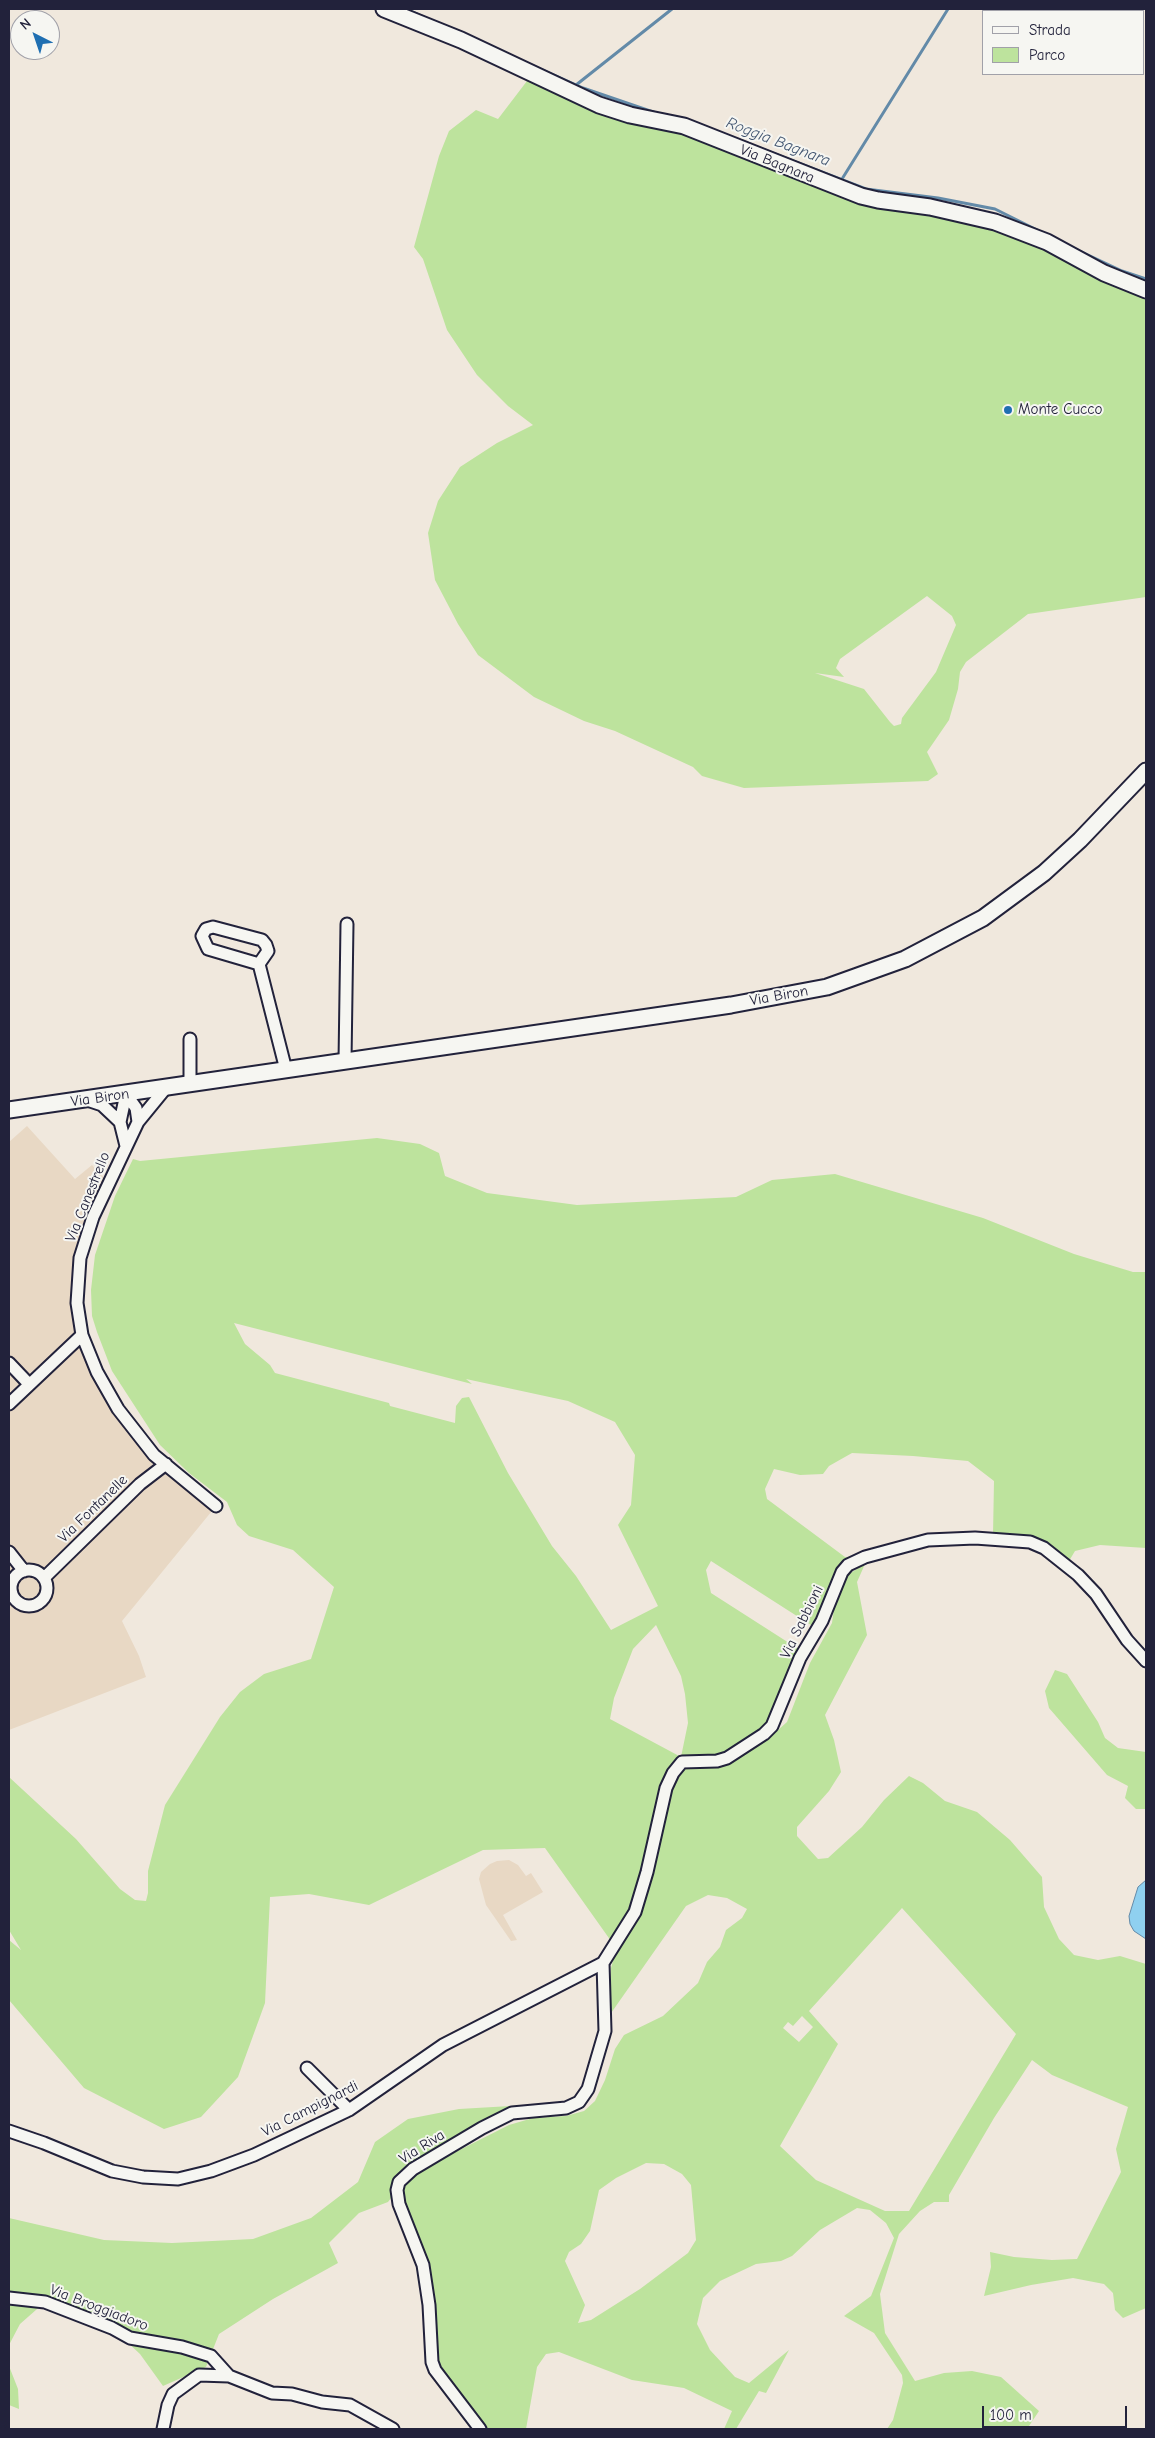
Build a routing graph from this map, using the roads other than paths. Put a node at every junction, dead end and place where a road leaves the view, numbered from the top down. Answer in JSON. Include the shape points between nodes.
{"nodes":[{"id":1,"x":384,"y":9,"type":"edge"},
{"id":2,"x":1146,"y":290,"type":"edge"},
{"id":3,"x":1146,"y":772,"type":"edge"},
{"id":4,"x":347,"y":924,"type":"dead end"},
{"id":5,"x":259,"y":964,"type":"junction"},
{"id":6,"x":190,"y":1039,"type":"dead end"},
{"id":7,"x":344,"y":1061,"type":"junction"},
{"id":8,"x":286,"y":1070,"type":"junction"},
{"id":9,"x":190,"y":1084,"type":"junction"},
{"id":10,"x":165,"y":1089,"type":"junction"},
{"id":11,"x":126,"y":1094,"type":"junction"},
{"id":12,"x":84,"y":1099,"type":"junction"},
{"id":13,"x":9,"y":1110,"type":"edge"},
{"id":14,"x":120,"y":1122,"type":"junction"},
{"id":15,"x":138,"y":1122,"type":"junction"},
{"id":16,"x":126,"y":1146,"type":"junction"},
{"id":17,"x":82,"y":1335,"type":"junction"},
{"id":18,"x":9,"y":1363,"type":"edge"},
{"id":19,"x":29,"y":1384,"type":"junction"},
{"id":20,"x":9,"y":1404,"type":"edge"},
{"id":21,"x":166,"y":1464,"type":"junction"},
{"id":22,"x":216,"y":1506,"type":"dead end"},
{"id":23,"x":9,"y":1552,"type":"edge"},
{"id":24,"x":24,"y":1571,"type":"junction"},
{"id":25,"x":44,"y":1578,"type":"junction"},
{"id":26,"x":1146,"y":1661,"type":"edge"},
{"id":27,"x":603,"y":1963,"type":"junction"},
{"id":28,"x":308,"y":2068,"type":"dead end"},
{"id":29,"x":349,"y":2110,"type":"junction"},
{"id":30,"x":9,"y":2131,"type":"edge"},
{"id":31,"x":9,"y":2298,"type":"edge"},
{"id":32,"x":229,"y":2376,"type":"junction"},
{"id":33,"x":163,"y":2429,"type":"edge"},
{"id":34,"x":393,"y":2429,"type":"edge"},
{"id":35,"x":480,"y":2429,"type":"edge"}],
"edges":[{"from":1,"to":2,"type":"street","name":"Via Bagnara","via":[[461,40],[612,110],[684,126],[861,196],[930,206],[994,222],[1032,236],[1123,282]]},
{"from":3,"to":7,"type":"street","name":"Via Biron","via":[[1080,840],[1012,897],[952,935],[880,968],[797,994]]},
{"from":4,"to":7,"type":"street"},
{"from":5,"to":5,"type":"street","via":[[208,949],[202,936],[206,929],[213,927],[262,940],[268,951]]},
{"from":5,"to":8,"type":"street"},
{"from":6,"to":9,"type":"street"},
{"from":7,"to":8,"type":"street","name":"Via Biron"},
{"from":8,"to":9,"type":"street","name":"Via Biron"},
{"from":9,"to":10,"type":"street","name":"Via Biron"},
{"from":10,"to":11,"type":"street","name":"Via Biron"},
{"from":10,"to":15,"type":"street","name":"Via Canestrello"},
{"from":11,"to":12,"type":"street","name":"Via Biron"},
{"from":11,"to":14,"type":"street"},
{"from":11,"to":15,"type":"street","via":[[136,1108]]},
{"from":12,"to":13,"type":"street","name":"Via Biron"},
{"from":12,"to":14,"type":"street","via":[[102,1106]]},
{"from":14,"to":16,"type":"street"},
{"from":15,"to":16,"type":"street","name":"Via Canestrello"},
{"from":16,"to":17,"type":"street","name":"Via Canestrello","via":[[93,1217],[80,1258],[78,1303]]},
{"from":17,"to":19,"type":"street"},
{"from":17,"to":21,"type":"street","name":"Via Canestrello","via":[[97,1372],[118,1409],[140,1440]]},
{"from":18,"to":19,"type":"street"},
{"from":19,"to":20,"type":"street"},
{"from":21,"to":22,"type":"street","name":"Via Canestrello"},
{"from":21,"to":25,"type":"street","name":"Via Fontanelle","via":[[140,1484]]},
{"from":23,"to":24,"type":"street"},
{"from":24,"to":25,"type":"street","via":[[35,1572]]},
{"from":24,"to":25,"type":"street","via":[[15,1578],[11,1590],[21,1604],[32,1606],[43,1600],[47,1589]]},
{"from":26,"to":27,"type":"street","name":"Via Sabbioni","via":[[1130,1645],[1096,1594],[1078,1575],[1055,1555],[1030,1542],[975,1538],[928,1540],[865,1557],[848,1565],[822,1621],[800,1658],[772,1726],[727,1758],[682,1762],[672,1773],[638,1903]]},
{"from":27,"to":29,"type":"street","name":"Via Campignardi","via":[[444,2045]]},
{"from":27,"to":35,"type":"street","name":"Via Riva","via":[[605,2031],[588,2089],[578,2102],[566,2108],[512,2113],[413,2169],[403,2177],[397,2190],[399,2204],[423,2264],[430,2305],[432,2362]]},
{"from":28,"to":29,"type":"street"},
{"from":29,"to":30,"type":"street","name":"Via Campignardi","via":[[254,2155],[178,2179],[112,2171]]},
{"from":31,"to":32,"type":"street","name":"Via Broggiadoro","via":[[45,2302],[130,2338],[212,2356]]},
{"from":32,"to":33,"type":"street","via":[[199,2375],[189,2381],[174,2394],[168,2405]]},
{"from":32,"to":34,"type":"street","via":[[272,2393],[350,2405]]}]}
